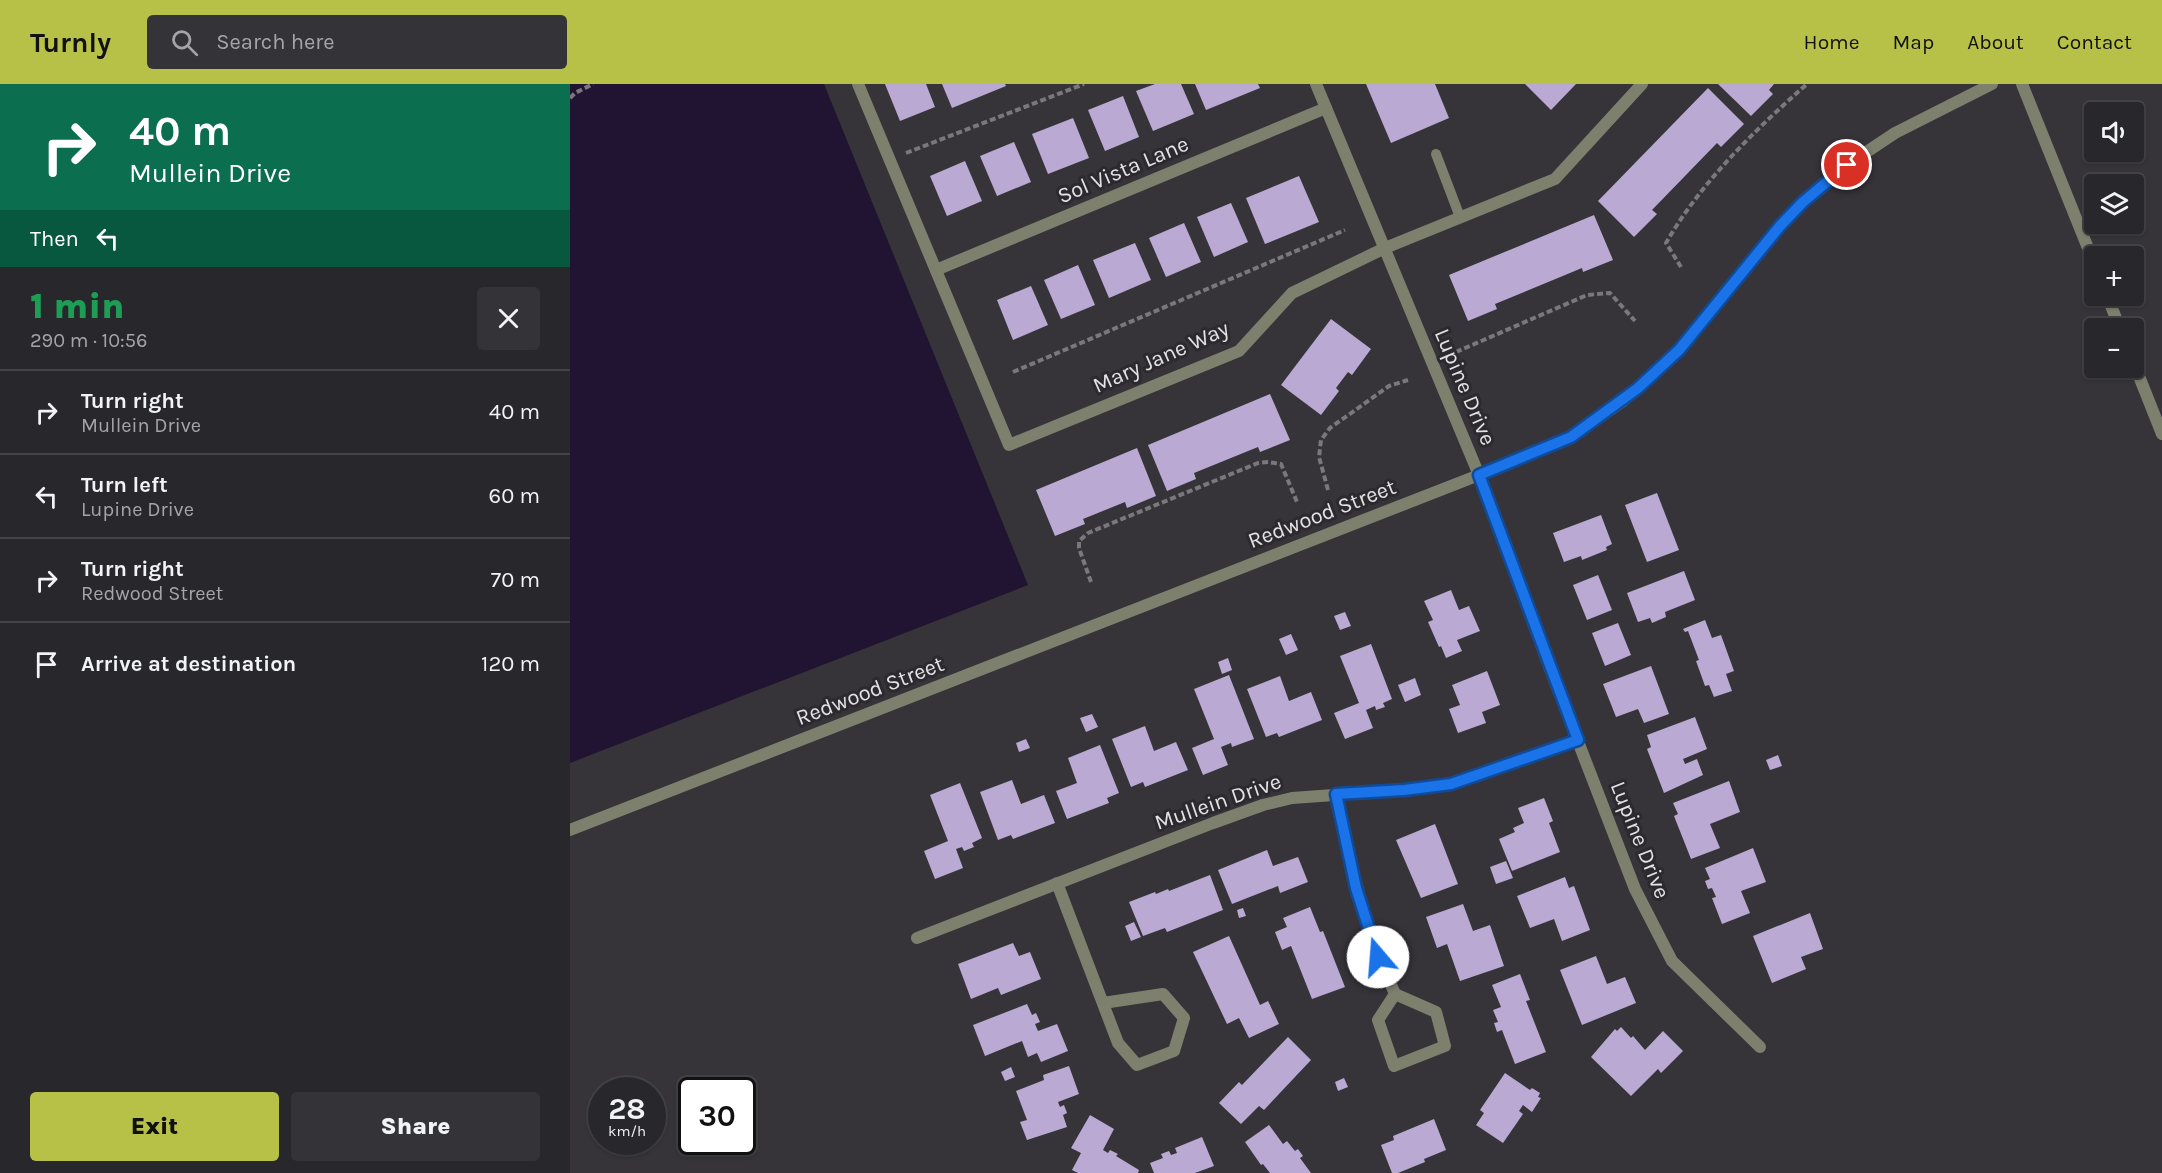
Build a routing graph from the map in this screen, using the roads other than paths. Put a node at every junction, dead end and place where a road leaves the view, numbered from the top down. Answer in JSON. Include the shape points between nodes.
{"nodes":[{"id":1,"x":858,"y":84,"type":"edge"},
{"id":2,"x":1316,"y":84,"type":"edge"},
{"id":3,"x":1642,"y":84,"type":"edge"},
{"id":4,"x":1992,"y":84,"type":"edge"},
{"id":5,"x":2022,"y":84,"type":"edge"},
{"id":6,"x":1326,"y":108,"type":"junction"},
{"id":7,"x":1436,"y":154,"type":"dead end"},
{"id":8,"x":1460,"y":217,"type":"junction"},
{"id":9,"x":2087,"y":246,"type":"edge"},
{"id":10,"x":1385,"y":248,"type":"junction"},
{"id":11,"x":936,"y":270,"type":"junction"},
{"id":12,"x":2140,"y":378,"type":"edge"},
{"id":13,"x":2162,"y":434,"type":"edge"},
{"id":14,"x":1479,"y":475,"type":"junction"},
{"id":15,"x":1578,"y":740,"type":"junction"},
{"id":16,"x":1336,"y":794,"type":"junction"},
{"id":17,"x":570,"y":830,"type":"edge"},
{"id":18,"x":1057,"y":884,"type":"junction"},
{"id":19,"x":917,"y":938,"type":"dead end"},
{"id":20,"x":1395,"y":994,"type":"junction"},
{"id":21,"x":1103,"y":1003,"type":"junction"},
{"id":22,"x":1760,"y":1047,"type":"dead end"}],
"edges":[{"from":1,"to":11,"type":"street","name":"Mary Jane Way"},
{"from":2,"to":6,"type":"street","name":"Lupine Drive"},
{"from":3,"to":8,"type":"street","name":"Mary Jane Way","via":[[1555,179]]},
{"from":4,"to":14,"type":"street","name":"Redwood Street","via":[[1895,133],[1847,165],[1803,202],[1679,350],[1623,401],[1571,437]]},
{"from":5,"to":9,"type":"street"},
{"from":6,"to":10,"type":"street","name":"Lupine Drive"},
{"from":6,"to":11,"type":"street","name":"Sol Vista Lane"},
{"from":7,"to":8,"type":"lane"},
{"from":8,"to":10,"type":"street","name":"Mary Jane Way"},
{"from":10,"to":11,"type":"street","name":"Mary Jane Way","via":[[1292,293],[1239,351],[1009,445]]},
{"from":10,"to":14,"type":"street","name":"Lupine Drive"},
{"from":12,"to":13,"type":"street"},
{"from":14,"to":15,"type":"street","name":"Lupine Drive"},
{"from":14,"to":17,"type":"street","name":"Redwood Street"},
{"from":15,"to":16,"type":"street","name":"Mullein Drive","via":[[1451,784]]},
{"from":15,"to":22,"type":"street","name":"Lupine Drive","via":[[1635,889],[1672,961]]},
{"from":16,"to":18,"type":"street","name":"Mullein Drive","via":[[1263,805]]},
{"from":16,"to":20,"type":"street","via":[[1356,888],[1378,957]]},
{"from":18,"to":19,"type":"street","name":"Mullein Drive"},
{"from":18,"to":21,"type":"street"},
{"from":20,"to":20,"type":"street","via":[[1436,1012],[1445,1046],[1394,1066],[1378,1020]]},
{"from":21,"to":21,"type":"street","via":[[1163,994],[1184,1018],[1174,1051],[1137,1065],[1118,1043]]}]}
